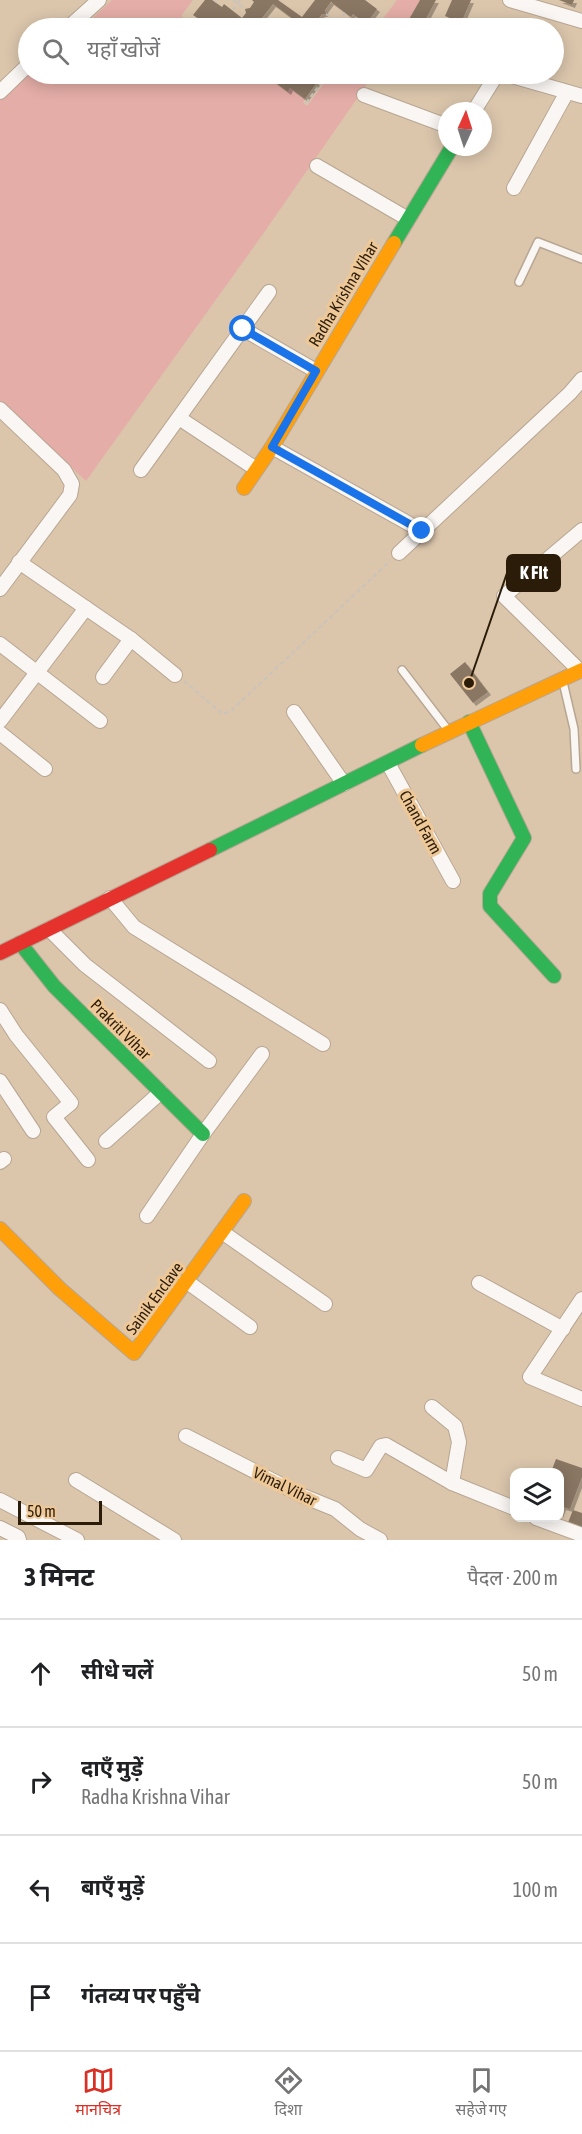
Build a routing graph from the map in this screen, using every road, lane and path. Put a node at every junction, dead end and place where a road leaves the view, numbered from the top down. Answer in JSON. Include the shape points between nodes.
{"nodes":[{"id":1,"x":99,"y":0,"type":"edge"},
{"id":2,"x":233,"y":0,"type":"edge"},
{"id":3,"x":510,"y":0,"type":"edge"},
{"id":4,"x":239,"y":2,"type":"edge"},
{"id":5,"x":245,"y":9,"type":"dead end"},
{"id":6,"x":233,"y":10,"type":"dead end"},
{"id":7,"x":345,"y":13,"type":"dead end"},
{"id":8,"x":326,"y":14,"type":"dead end"},
{"id":9,"x":79,"y":18,"type":"edge"},
{"id":10,"x":331,"y":18,"type":"edge"},
{"id":11,"x":342,"y":18,"type":"edge"},
{"id":12,"x":582,"y":21,"type":"edge"},
{"id":13,"x":18,"y":75,"type":"edge"},
{"id":14,"x":320,"y":84,"type":"edge"},
{"id":15,"x":491,"y":84,"type":"edge"},
{"id":16,"x":539,"y":84,"type":"edge"},
{"id":17,"x":0,"y":92,"type":"edge"},
{"id":18,"x":567,"y":92,"type":"junction"},
{"id":19,"x":364,"y":95,"type":"dead end"},
{"id":20,"x":582,"y":96,"type":"edge"},
{"id":21,"x":480,"y":102,"type":"edge"},
{"id":22,"x":306,"y":103,"type":"dead end"},
{"id":23,"x":438,"y":123,"type":"edge"},
{"id":24,"x":446,"y":156,"type":"edge"},
{"id":25,"x":317,"y":166,"type":"dead end"},
{"id":26,"x":514,"y":188,"type":"dead end"},
{"id":27,"x":408,"y":219,"type":"junction"},
{"id":28,"x":582,"y":259,"type":"edge"},
{"id":29,"x":519,"y":282,"type":"dead end"},
{"id":30,"x":269,"y":292,"type":"dead end"},
{"id":31,"x":243,"y":329,"type":"junction"},
{"id":32,"x":316,"y":371,"type":"junction"},
{"id":33,"x":582,"y":379,"type":"edge"},
{"id":34,"x":0,"y":409,"type":"edge"},
{"id":35,"x":179,"y":418,"type":"junction"},
{"id":36,"x":272,"y":447,"type":"junction"},
{"id":37,"x":256,"y":469,"type":"junction"},
{"id":38,"x":141,"y":470,"type":"dead end"},
{"id":39,"x":244,"y":488,"type":"dead end"},
{"id":40,"x":582,"y":530,"type":"edge"},
{"id":41,"x":422,"y":531,"type":"junction"},
{"id":42,"x":399,"y":553,"type":"joint"},
{"id":43,"x":19,"y":562,"type":"junction"},
{"id":44,"x":0,"y":589,"type":"edge"},
{"id":45,"x":86,"y":608,"type":"junction"},
{"id":46,"x":131,"y":639,"type":"junction"},
{"id":47,"x":0,"y":644,"type":"edge"},
{"id":48,"x":402,"y":670,"type":"dead end"},
{"id":49,"x":581,"y":670,"type":"edge"},
{"id":50,"x":38,"y":674,"type":"junction"},
{"id":51,"x":103,"y":677,"type":"dead end"},
{"id":52,"x":178,"y":677,"type":"joint"},
{"id":53,"x":562,"y":679,"type":"junction"},
{"id":54,"x":294,"y":712,"type":"dead end"},
{"id":55,"x":0,"y":721,"type":"edge"},
{"id":56,"x":100,"y":722,"type":"dead end"},
{"id":57,"x":469,"y":722,"type":"junction"},
{"id":58,"x":449,"y":731,"type":"junction"},
{"id":59,"x":0,"y":733,"type":"edge"},
{"id":60,"x":388,"y":763,"type":"junction"},
{"id":61,"x":45,"y":769,"type":"dead end"},
{"id":62,"x":576,"y":769,"type":"dead end"},
{"id":63,"x":344,"y":783,"type":"junction"},
{"id":64,"x":453,"y":881,"type":"dead end"},
{"id":65,"x":110,"y":898,"type":"junction"},
{"id":66,"x":49,"y":929,"type":"junction"},
{"id":67,"x":20,"y":943,"type":"junction"},
{"id":68,"x":0,"y":953,"type":"edge"},
{"id":69,"x":554,"y":976,"type":"dead end"},
{"id":70,"x":0,"y":1010,"type":"edge"},
{"id":71,"x":323,"y":1044,"type":"dead end"},
{"id":72,"x":262,"y":1054,"type":"dead end"},
{"id":73,"x":209,"y":1061,"type":"dead end"},
{"id":74,"x":0,"y":1081,"type":"edge"},
{"id":75,"x":161,"y":1092,"type":"junction"},
{"id":76,"x":33,"y":1131,"type":"dead end"},
{"id":77,"x":203,"y":1134,"type":"junction"},
{"id":78,"x":106,"y":1141,"type":"dead end"},
{"id":79,"x":88,"y":1160,"type":"dead end"},
{"id":80,"x":244,"y":1201,"type":"dead end"},
{"id":81,"x":147,"y":1216,"type":"dead end"},
{"id":82,"x":0,"y":1229,"type":"edge"},
{"id":83,"x":222,"y":1232,"type":"junction"},
{"id":84,"x":186,"y":1281,"type":"junction"},
{"id":85,"x":478,"y":1283,"type":"dead end"},
{"id":86,"x":582,"y":1299,"type":"edge"},
{"id":87,"x":325,"y":1304,"type":"dead end"},
{"id":88,"x":250,"y":1327,"type":"dead end"},
{"id":89,"x":563,"y":1329,"type":"junction"},
{"id":90,"x":582,"y":1399,"type":"edge"},
{"id":91,"x":432,"y":1407,"type":"dead end"},
{"id":92,"x":186,"y":1436,"type":"dead end"},
{"id":93,"x":338,"y":1458,"type":"dead end"},
{"id":94,"x":76,"y":1480,"type":"dead end"},
{"id":95,"x":452,"y":1483,"type":"junction"},
{"id":96,"x":0,"y":1500,"type":"edge"},
{"id":97,"x":510,"y":1506,"type":"edge"},
{"id":98,"x":547,"y":1522,"type":"edge"},
{"id":99,"x":0,"y":1528,"type":"edge"},
{"id":100,"x":582,"y":1535,"type":"edge"},
{"id":101,"x":19,"y":1540,"type":"edge"},
{"id":102,"x":76,"y":1540,"type":"edge"},
{"id":103,"x":174,"y":1540,"type":"edge"},
{"id":104,"x":380,"y":1540,"type":"edge"}],
"edges":[{"from":1,"to":9,"type":"street"},
{"from":2,"to":4,"type":"path"},
{"from":3,"to":12,"type":"street"},
{"from":4,"to":5,"type":"path"},
{"from":4,"to":6,"type":"path"},
{"from":7,"to":11,"type":"path"},
{"from":8,"to":10,"type":"path"},
{"from":13,"to":17,"type":"street"},
{"from":14,"to":22,"type":"path"},
{"from":15,"to":21,"type":"street"},
{"from":16,"to":18,"type":"street"},
{"from":18,"to":20,"type":"street"},
{"from":18,"to":26,"type":"street"},
{"from":19,"to":23,"type":"street"},
{"from":24,"to":27,"type":"street","name":"Radha Krishna Vihar"},
{"from":25,"to":27,"type":"street"},
{"from":27,"to":32,"type":"street","name":"Radha Krishna Vihar"},
{"from":28,"to":29,"type":"lane","via":[[538,242]]},
{"from":30,"to":31,"type":"street"},
{"from":31,"to":32,"type":"street"},
{"from":31,"to":35,"type":"street"},
{"from":32,"to":36,"type":"street","name":"Radha Krishna Vihar"},
{"from":33,"to":41,"type":"street"},
{"from":34,"to":43,"type":"street","via":[[64,470],[72,484],[70,495]]},
{"from":35,"to":37,"type":"street"},
{"from":35,"to":38,"type":"street"},
{"from":36,"to":37,"type":"street","name":"Radha Krishna Vihar"},
{"from":36,"to":41,"type":"street"},
{"from":37,"to":39,"type":"street","name":"Radha Krishna Vihar"},
{"from":40,"to":49,"type":"street","via":[[504,596]]},
{"from":41,"to":42,"type":"street"},
{"from":42,"to":52,"type":"path","via":[[231,711],[223,714]]},
{"from":43,"to":44,"type":"street"},
{"from":43,"to":45,"type":"street"},
{"from":45,"to":46,"type":"street"},
{"from":45,"to":50,"type":"street"},
{"from":46,"to":51,"type":"street"},
{"from":46,"to":52,"type":"street"},
{"from":47,"to":50,"type":"street"},
{"from":48,"to":58,"type":"lane"},
{"from":49,"to":53,"type":"street"},
{"from":50,"to":55,"type":"street"},
{"from":50,"to":56,"type":"street"},
{"from":53,"to":57,"type":"street"},
{"from":53,"to":62,"type":"lane","via":[[574,729]]},
{"from":54,"to":63,"type":"street"},
{"from":57,"to":58,"type":"street"},
{"from":57,"to":69,"type":"street","via":[[524,838],[490,894],[490,906]]},
{"from":58,"to":60,"type":"street"},
{"from":59,"to":61,"type":"street"},
{"from":60,"to":63,"type":"street"},
{"from":60,"to":64,"type":"street","name":"Chand Farm"},
{"from":63,"to":65,"type":"street"},
{"from":65,"to":66,"type":"street"},
{"from":65,"to":71,"type":"street","via":[[134,927]]},
{"from":66,"to":67,"type":"street"},
{"from":66,"to":73,"type":"street","via":[[85,965]]},
{"from":67,"to":68,"type":"street"},
{"from":67,"to":75,"type":"street","name":"Prakriti Vihar","via":[[54,986]]},
{"from":70,"to":79,"type":"street","via":[[71,1102],[54,1117]]},
{"from":72,"to":77,"type":"street"},
{"from":74,"to":76,"type":"street"},
{"from":75,"to":77,"type":"street","name":"Prakriti Vihar"},
{"from":75,"to":78,"type":"street"},
{"from":77,"to":81,"type":"street"},
{"from":80,"to":83,"type":"street","name":"Sainik Enclave"},
{"from":82,"to":84,"type":"street","name":"Sainik Enclave","via":[[60,1289],[134,1353]]},
{"from":83,"to":84,"type":"street","name":"Sainik Enclave"},
{"from":83,"to":87,"type":"street"},
{"from":84,"to":88,"type":"street"},
{"from":85,"to":89,"type":"street"},
{"from":86,"to":89,"type":"street"},
{"from":89,"to":90,"type":"street","via":[[530,1377]]},
{"from":91,"to":95,"type":"street","via":[[455,1426],[459,1442]]},
{"from":92,"to":104,"type":"street","name":"Vimal Vihar","via":[[335,1509]]},
{"from":93,"to":95,"type":"street","via":[[366,1470],[381,1446],[386,1445]]},
{"from":94,"to":103,"type":"street"},
{"from":95,"to":97,"type":"street"},
{"from":96,"to":102,"type":"street"},
{"from":98,"to":100,"type":"street"},
{"from":99,"to":101,"type":"street"}]}
